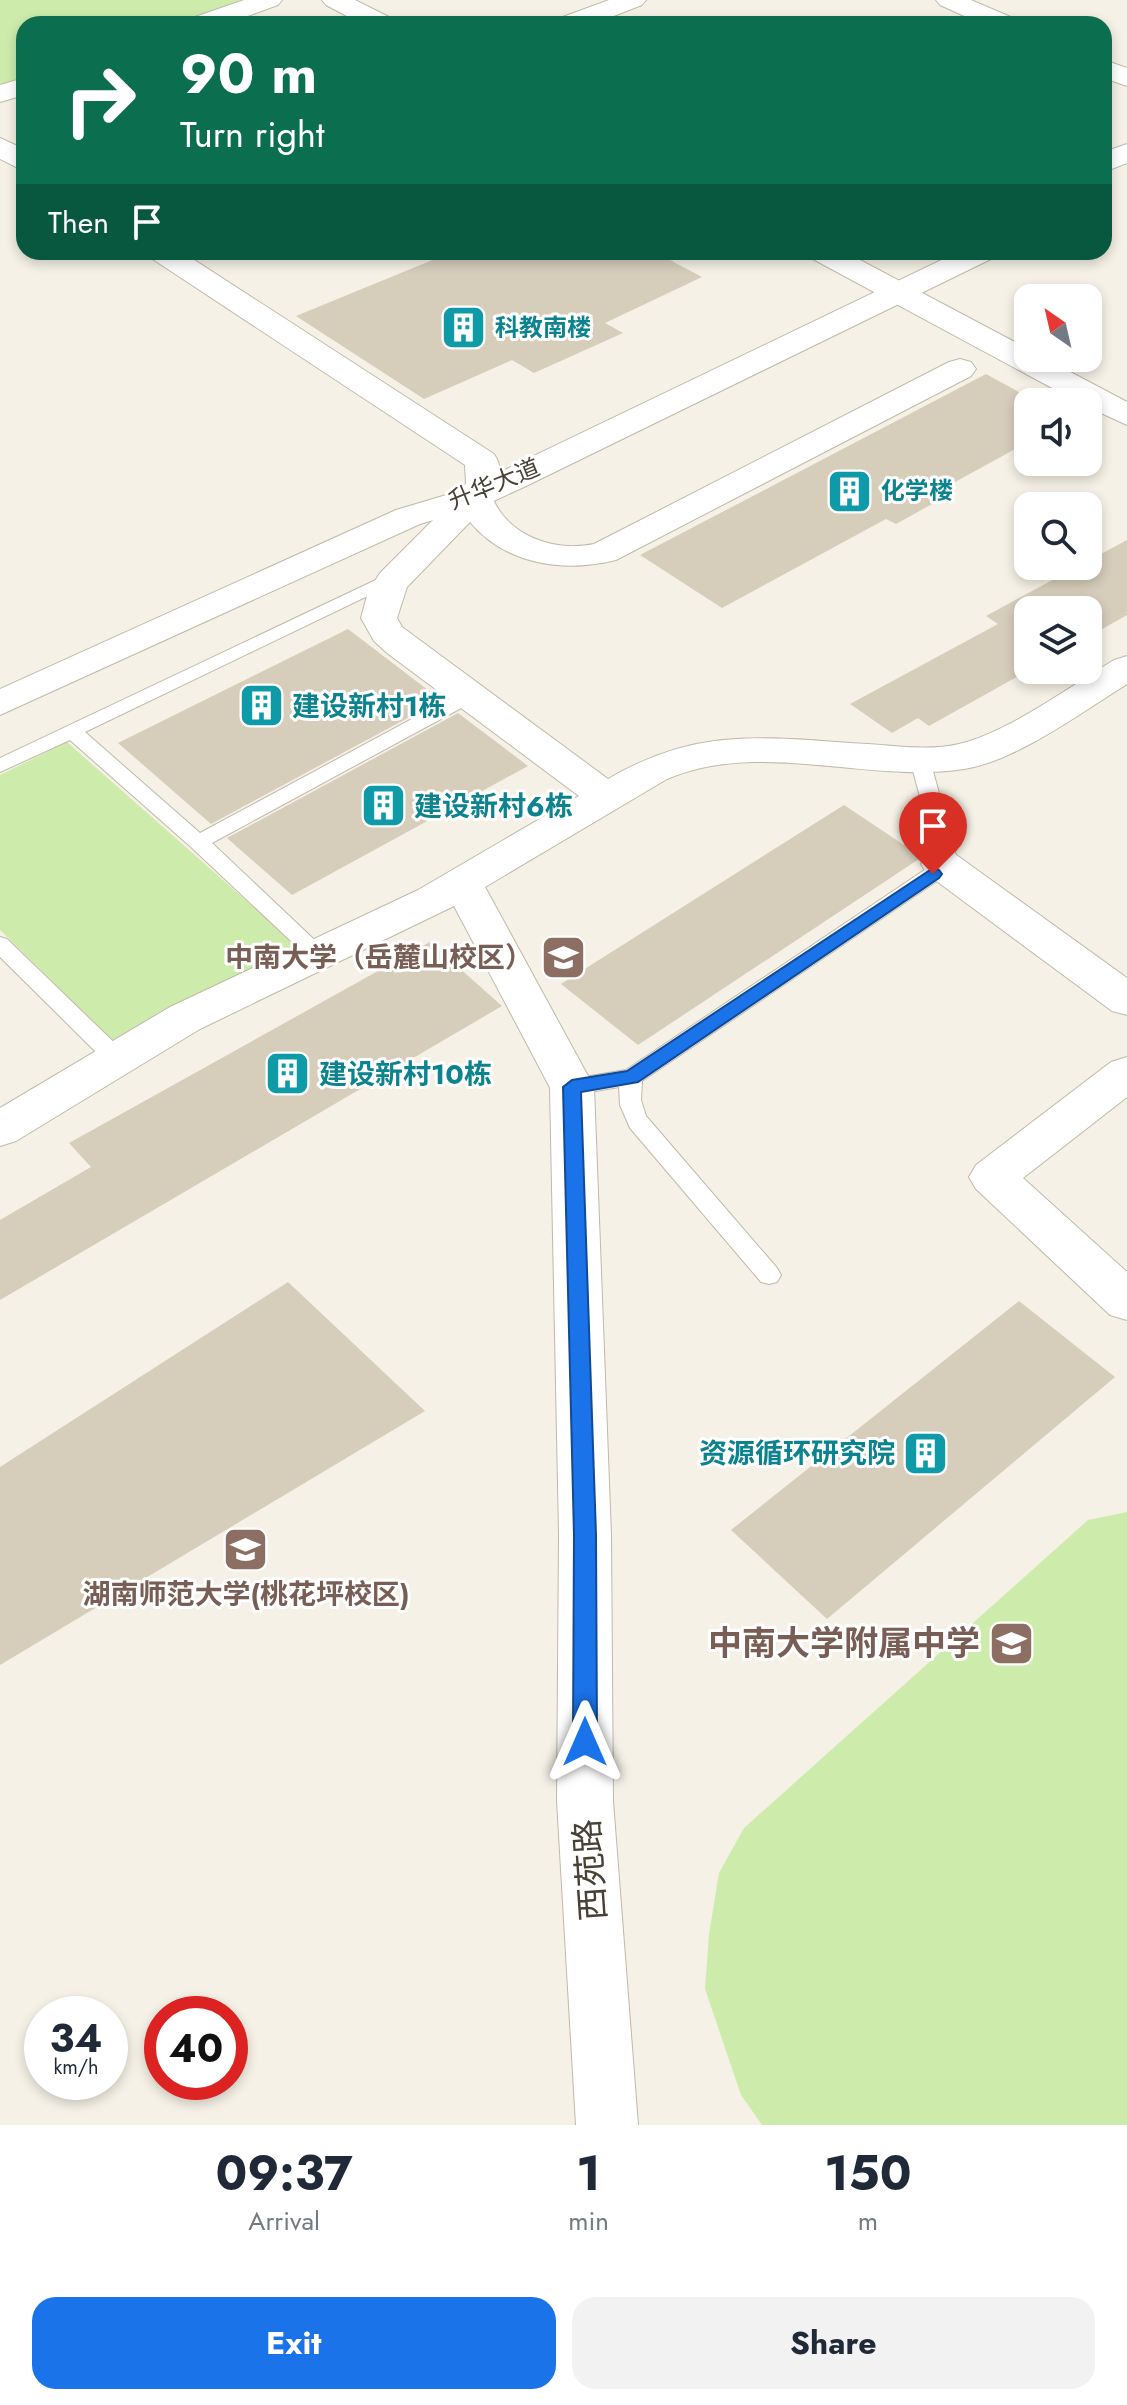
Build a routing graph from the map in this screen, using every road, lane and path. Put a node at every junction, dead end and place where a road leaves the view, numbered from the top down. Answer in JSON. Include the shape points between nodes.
{"nodes":[{"id":1,"x":269,"y":0,"type":"edge"},
{"id":2,"x":335,"y":0,"type":"edge"},
{"id":3,"x":633,"y":0,"type":"edge"},
{"id":4,"x":949,"y":0,"type":"edge"},
{"id":5,"x":224,"y":16,"type":"edge"},
{"id":6,"x":366,"y":16,"type":"edge"},
{"id":7,"x":590,"y":16,"type":"edge"},
{"id":8,"x":986,"y":16,"type":"edge"},
{"id":9,"x":1127,"y":152,"type":"edge"},
{"id":10,"x":1116,"y":178,"type":"edge"},
{"id":11,"x":174,"y":260,"type":"edge"},
{"id":12,"x":838,"y":260,"type":"edge"},
{"id":13,"x":912,"y":260,"type":"edge"},
{"id":14,"x":958,"y":260,"type":"edge"},
{"id":15,"x":885,"y":284,"type":"junction"},
{"id":16,"x":960,"y":369,"type":"dead end"},
{"id":17,"x":1127,"y":415,"type":"edge"},
{"id":18,"x":482,"y":461,"type":"junction"},
{"id":19,"x":475,"y":497,"type":"junction"},
{"id":20,"x":401,"y":572,"type":"junction"},
{"id":21,"x":1127,"y":668,"type":"edge"},
{"id":22,"x":0,"y":682,"type":"edge"},
{"id":23,"x":469,"y":696,"type":"junction"},
{"id":24,"x":0,"y":703,"type":"edge"},
{"id":25,"x":72,"y":731,"type":"junction"},
{"id":26,"x":920,"y":760,"type":"junction"},
{"id":27,"x":0,"y":766,"type":"edge"},
{"id":28,"x":606,"y":797,"type":"junction"},
{"id":29,"x":198,"y":842,"type":"junction"},
{"id":30,"x":941,"y":864,"type":"junction"},
{"id":31,"x":462,"y":882,"type":"junction"},
{"id":32,"x":0,"y":944,"type":"edge"},
{"id":33,"x":316,"y":953,"type":"junction"},
{"id":34,"x":1127,"y":1000,"type":"edge"},
{"id":35,"x":117,"y":1059,"type":"junction"},
{"id":36,"x":1127,"y":1073,"type":"edge"},
{"id":37,"x":632,"y":1077,"type":"junction"},
{"id":38,"x":572,"y":1087,"type":"junction"},
{"id":39,"x":0,"y":1129,"type":"edge"},
{"id":40,"x":769,"y":1275,"type":"dead end"},
{"id":41,"x":1127,"y":1301,"type":"edge"},
{"id":42,"x":607,"y":2125,"type":"edge"}],
"edges":[{"from":1,"to":5,"type":"street"},
{"from":2,"to":6,"type":"street"},
{"from":3,"to":7,"type":"street"},
{"from":4,"to":8,"type":"street"},
{"from":9,"to":10,"type":"street"},
{"from":11,"to":18,"type":"street"},
{"from":12,"to":15,"type":"street"},
{"from":13,"to":15,"type":"street","name":"升华大道"},
{"from":14,"to":15,"type":"street","name":"升华大道"},
{"from":15,"to":17,"type":"street"},
{"from":15,"to":18,"type":"street","name":"升华大道"},
{"from":15,"to":19,"type":"street","name":"升华大道"},
{"from":16,"to":19,"type":"street","via":[[589,558],[549,557],[514,541],[486,521]]},
{"from":18,"to":19,"type":"street","via":[[483,483]]},
{"from":18,"to":22,"type":"street","name":"升华大道"},
{"from":19,"to":20,"type":"street"},
{"from":19,"to":24,"type":"street","name":"升华大道","via":[[408,517]]},
{"from":20,"to":23,"type":"street","via":[[386,592],[379,618],[387,633]]},
{"from":20,"to":25,"type":"lane"},
{"from":21,"to":26,"type":"street","via":[[1018,734],[966,756]]},
{"from":23,"to":28,"type":"street"},
{"from":23,"to":29,"type":"lane"},
{"from":25,"to":27,"type":"lane"},
{"from":25,"to":29,"type":"lane"},
{"from":26,"to":28,"type":"street","via":[[715,749],[681,758]]},
{"from":26,"to":30,"type":"lane","via":[[946,856]]},
{"from":28,"to":31,"type":"street"},
{"from":29,"to":33,"type":"lane"},
{"from":30,"to":34,"type":"street"},
{"from":30,"to":37,"type":"lane"},
{"from":31,"to":33,"type":"street"},
{"from":31,"to":38,"type":"street"},
{"from":32,"to":35,"type":"lane"},
{"from":33,"to":35,"type":"street","via":[[185,1018]]},
{"from":35,"to":39,"type":"street"},
{"from":36,"to":41,"type":"street","via":[[992,1177]]},
{"from":37,"to":38,"type":"lane"},
{"from":37,"to":40,"type":"lane","via":[[630,1108],[638,1122]]},
{"from":38,"to":42,"type":"street","name":"西苑路","via":[[585,1535],[585,1801]]}]}
